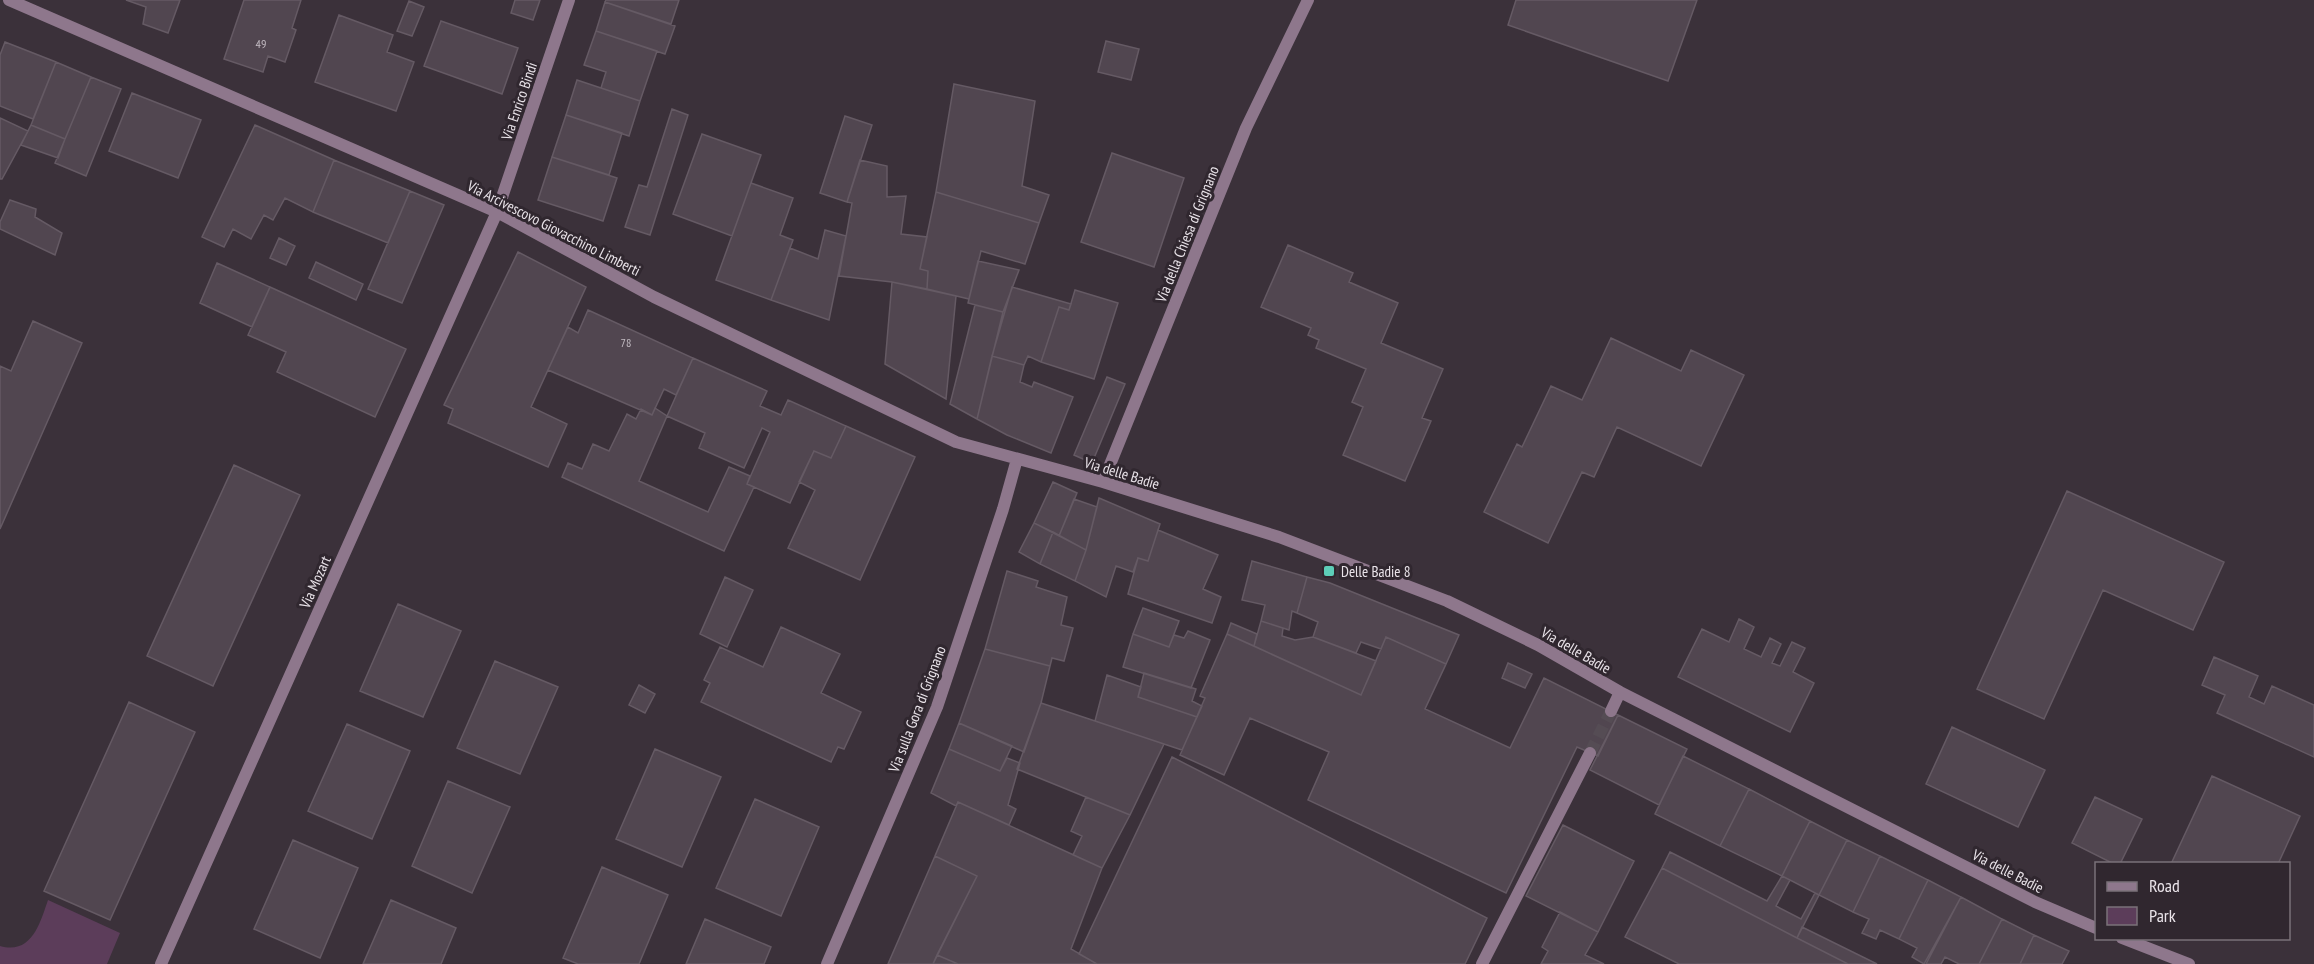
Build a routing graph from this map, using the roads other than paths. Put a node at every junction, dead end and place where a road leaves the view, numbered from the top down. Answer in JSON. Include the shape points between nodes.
{"nodes":[{"id":1,"x":9,"y":0,"type":"edge"},
{"id":2,"x":569,"y":0,"type":"edge"},
{"id":3,"x":1308,"y":0,"type":"edge"},
{"id":4,"x":497,"y":212,"type":"junction"},
{"id":5,"x":1017,"y":459,"type":"junction"},
{"id":6,"x":1103,"y":482,"type":"junction"},
{"id":7,"x":1620,"y":692,"type":"junction"},
{"id":8,"x":1611,"y":711,"type":"tunnel mouth"},
{"id":9,"x":1590,"y":753,"type":"tunnel mouth"},
{"id":10,"x":2095,"y":927,"type":"edge"},
{"id":11,"x":2125,"y":940,"type":"edge"},
{"id":12,"x":161,"y":964,"type":"edge"},
{"id":13,"x":828,"y":964,"type":"edge"},
{"id":14,"x":1482,"y":964,"type":"edge"},
{"id":15,"x":2189,"y":964,"type":"edge"}],
"edges":[{"from":1,"to":4,"type":"street","name":"Via Arcivescovo Giovacchino Limberti"},
{"from":2,"to":4,"type":"street","name":"Via Enrico Bindi"},
{"from":3,"to":6,"type":"street","name":"Via della Chiesa di Grignano","via":[[1246,128]]},
{"from":4,"to":5,"type":"street","name":"Via Arcivescovo Giovacchino Limberti","via":[[654,297],[956,442]]},
{"from":4,"to":12,"type":"street","name":"Via Mozart"},
{"from":5,"to":6,"type":"street","name":"Via delle Badie"},
{"from":5,"to":13,"type":"street","name":"Via sulla Gora di Grignano","via":[[937,707]]},
{"from":6,"to":7,"type":"street","name":"Via delle Badie","via":[[1279,537],[1447,601],[1538,645]]},
{"from":7,"to":8,"type":"street"},
{"from":7,"to":10,"type":"street","name":"Via delle Badie","via":[[2035,902]]},
{"from":9,"to":14,"type":"street"},
{"from":11,"to":15,"type":"street"}]}
